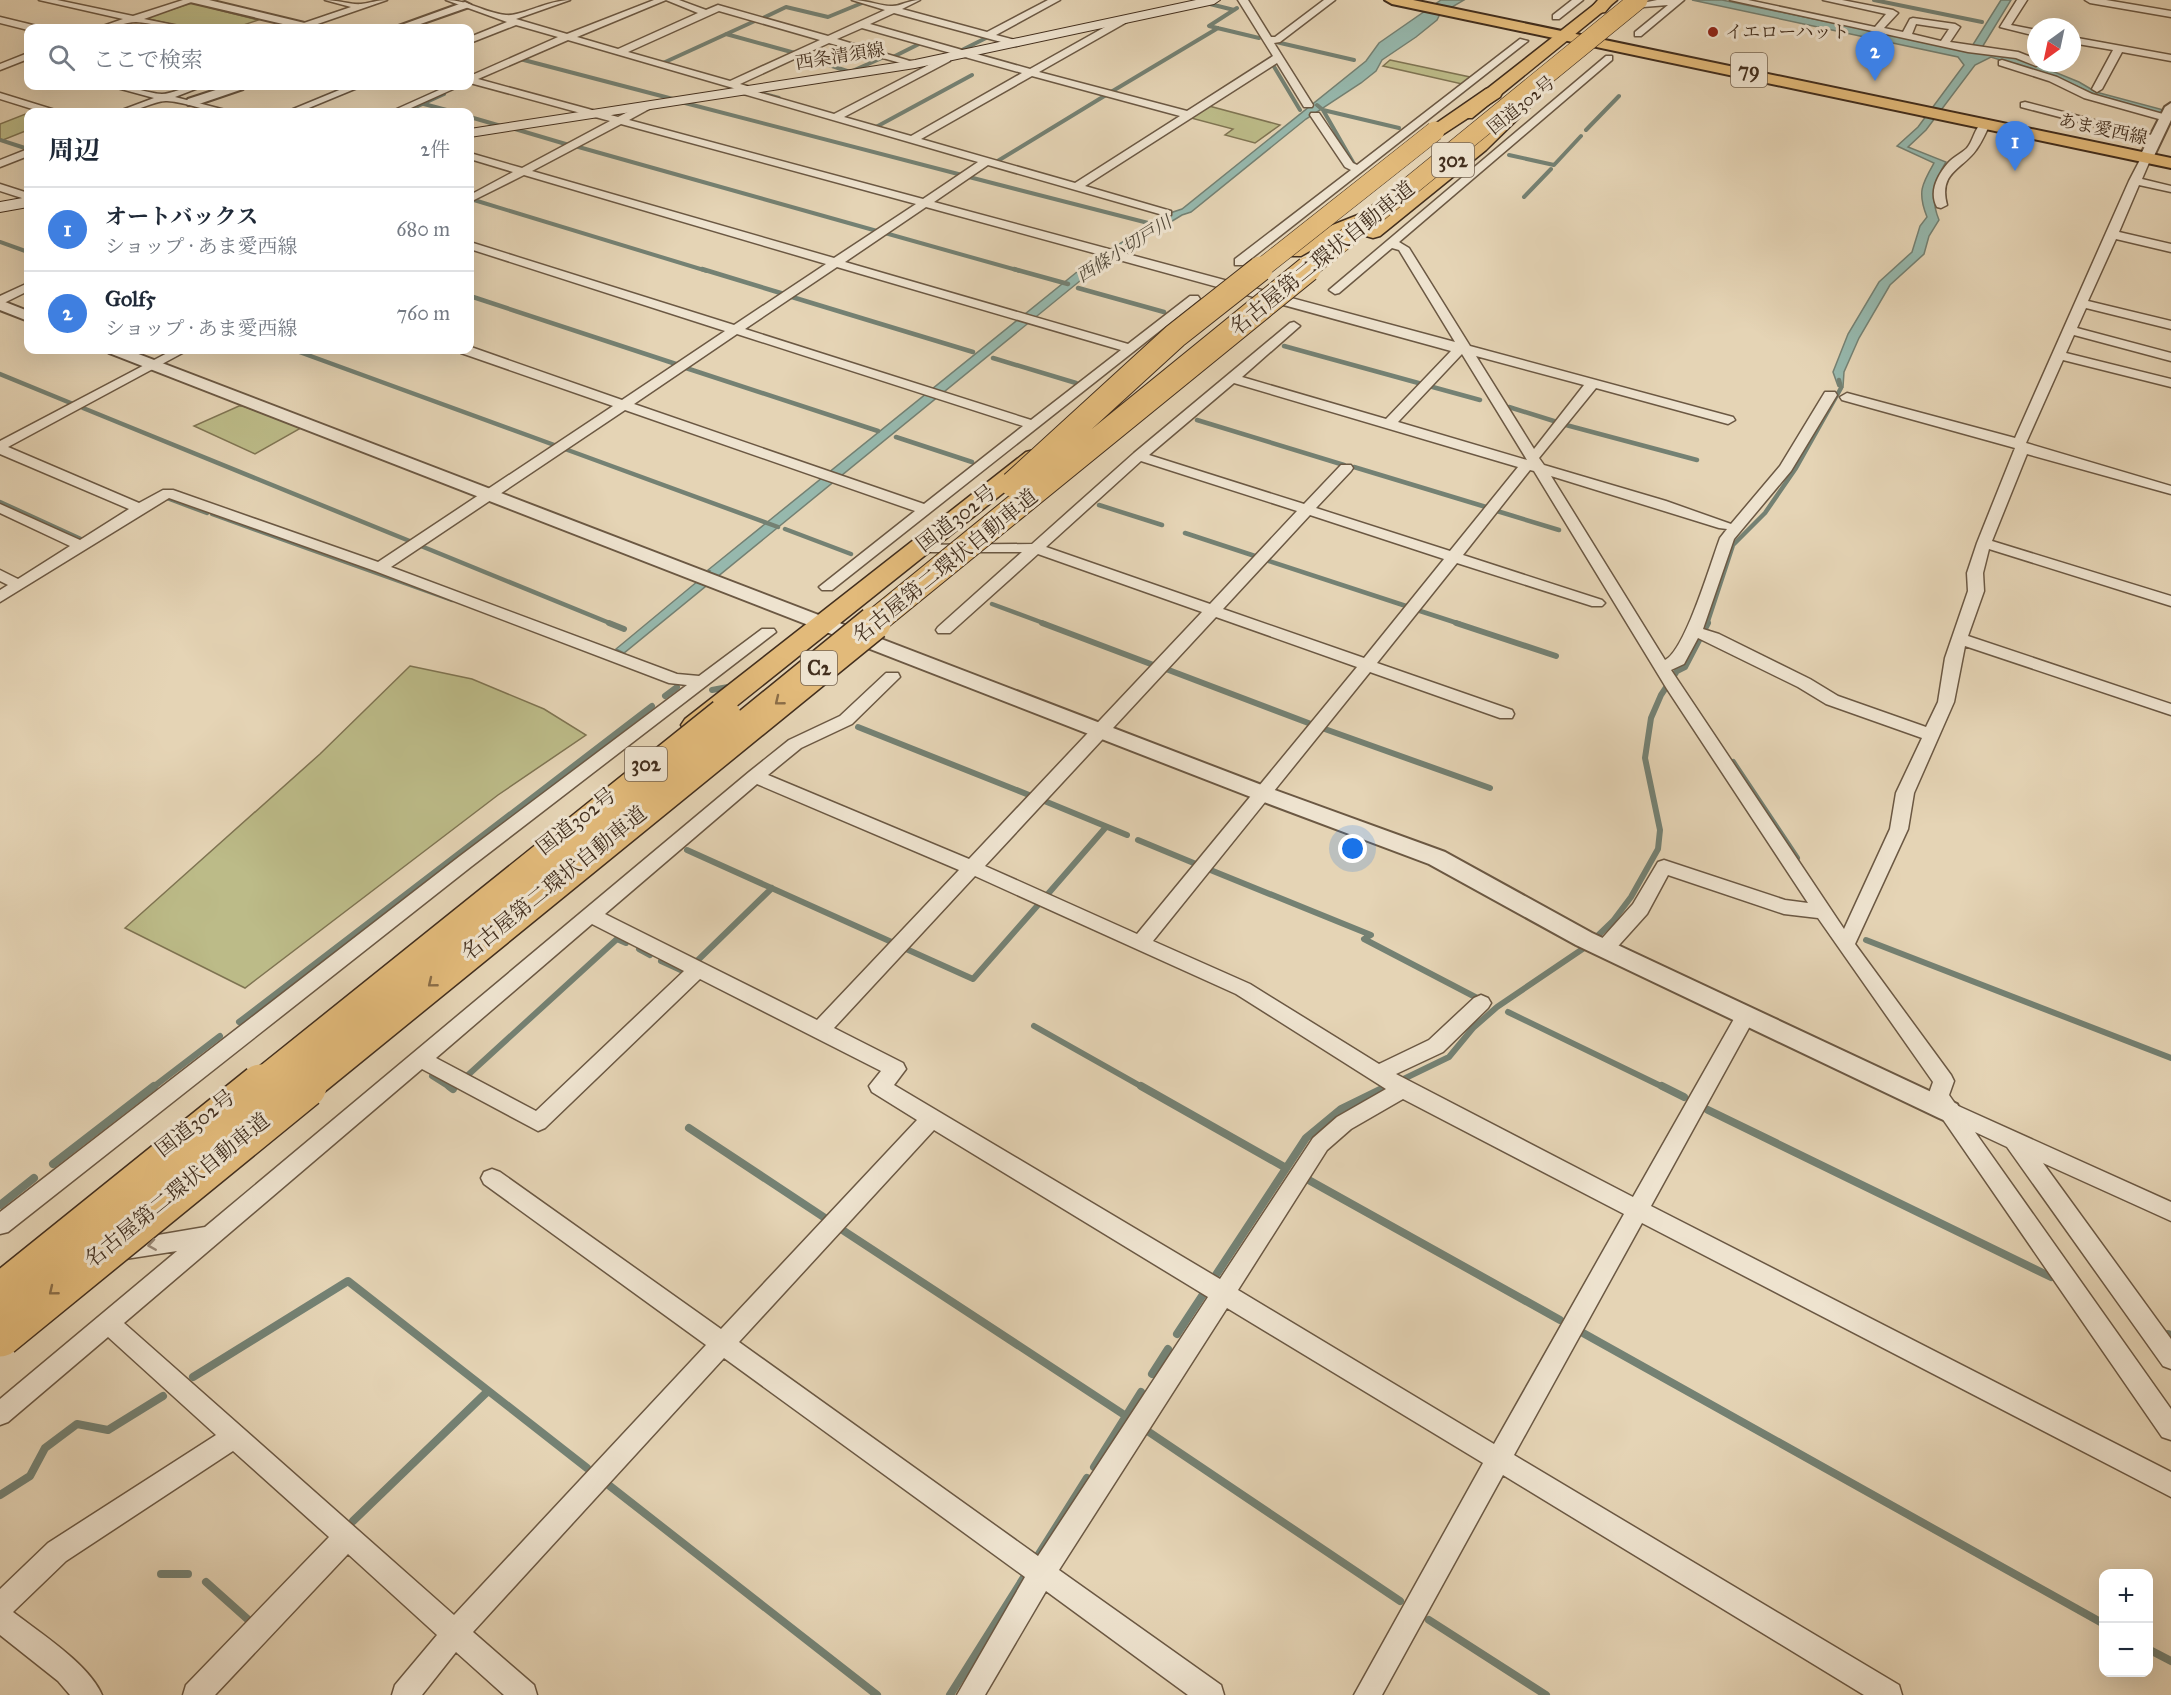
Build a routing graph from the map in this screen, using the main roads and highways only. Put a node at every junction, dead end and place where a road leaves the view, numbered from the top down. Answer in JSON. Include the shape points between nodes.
{"nodes":[{"id":1,"x":1392,"y":0,"type":"edge"},
{"id":2,"x":1411,"y":0,"type":"edge"},
{"id":3,"x":1200,"y":1,"type":"edge"},
{"id":4,"x":1619,"y":2,"type":"edge"},
{"id":5,"x":1430,"y":6,"type":"junction"},
{"id":6,"x":1566,"y":34,"type":"junction"},
{"id":7,"x":1599,"y":41,"type":"junction"},
{"id":8,"x":1493,"y":93,"type":"junction"},
{"id":9,"x":1526,"y":100,"type":"junction"},
{"id":10,"x":1935,"y":111,"type":"junction"},
{"id":11,"x":474,"y":132,"type":"edge"},
{"id":12,"x":2150,"y":150,"type":"junction"},
{"id":13,"x":2171,"y":158,"type":"edge"},
{"id":14,"x":2171,"y":163,"type":"edge"},
{"id":15,"x":24,"y":201,"type":"edge"},
{"id":16,"x":0,"y":207,"type":"edge"},
{"id":17,"x":1294,"y":241,"type":"junction"},
{"id":18,"x":1006,"y":491,"type":"junction"},
{"id":19,"x":875,"y":622,"type":"junction"},
{"id":20,"x":7,"y":1272,"type":"edge"},
{"id":21,"x":0,"y":1296,"type":"edge"},
{"id":22,"x":0,"y":1335,"type":"edge"}],
"edges":[{"from":1,"to":5,"type":"main road","name":"あま愛西線","number":"79"},
{"from":2,"to":5,"type":"main road","name":"あま愛西線","number":"79"},
{"from":3,"to":11,"type":"main road","name":"西条清須線","via":[[915,64]]},
{"from":4,"to":6,"type":"highway","name":"国道302号","number":"302"},
{"from":4,"to":7,"type":"highway","name":"国道302号","number":"302"},
{"from":4,"to":18,"type":"highway","name":"名古屋第二環状自動車道","number":"C2","bridge":true},
{"from":4,"to":19,"type":"highway","name":"名古屋第二環状自動車道","number":"C2","bridge":true},
{"from":5,"to":6,"type":"main road","name":"あま愛西線","number":"79"},
{"from":6,"to":7,"type":"main road","name":"あま愛西線","number":"79"},
{"from":6,"to":8,"type":"highway","name":"国道302号","number":"302"},
{"from":7,"to":9,"type":"highway","name":"国道302号","number":"302"},
{"from":7,"to":10,"type":"main road","name":"あま愛西線","number":"79"},
{"from":8,"to":17,"type":"highway","name":"国道302号","number":"302"},
{"from":8,"to":18,"type":"highway","bridge":true,"via":[[1435,131],[1174,336]]},
{"from":9,"to":17,"type":"highway","name":"国道302号","number":"302","via":[[1408,197],[1322,236]]},
{"from":9,"to":19,"type":"highway","bridge":true,"via":[[1479,146],[1139,428]]},
{"from":10,"to":12,"type":"main road","name":"あま愛西線","number":"79"},
{"from":10,"to":12,"type":"main road","name":"あま愛西線","number":"79","via":[[1985,124]]},
{"from":12,"to":13,"type":"main road","name":"あま愛西線","number":"79"},
{"from":12,"to":14,"type":"main road","name":"あま愛西線","number":"79"},
{"from":15,"to":16,"type":"main road"},
{"from":17,"to":20,"type":"highway","name":"国道302号","number":"302","via":[[1247,289],[1153,347],[905,547],[824,622]]},
{"from":18,"to":21,"type":"highway","name":"名古屋第二環状自動車道","number":"C2","bridge":true},
{"from":19,"to":22,"type":"highway","name":"名古屋第二環状自動車道","number":"C2","one_way":true,"bridge":true}]}
